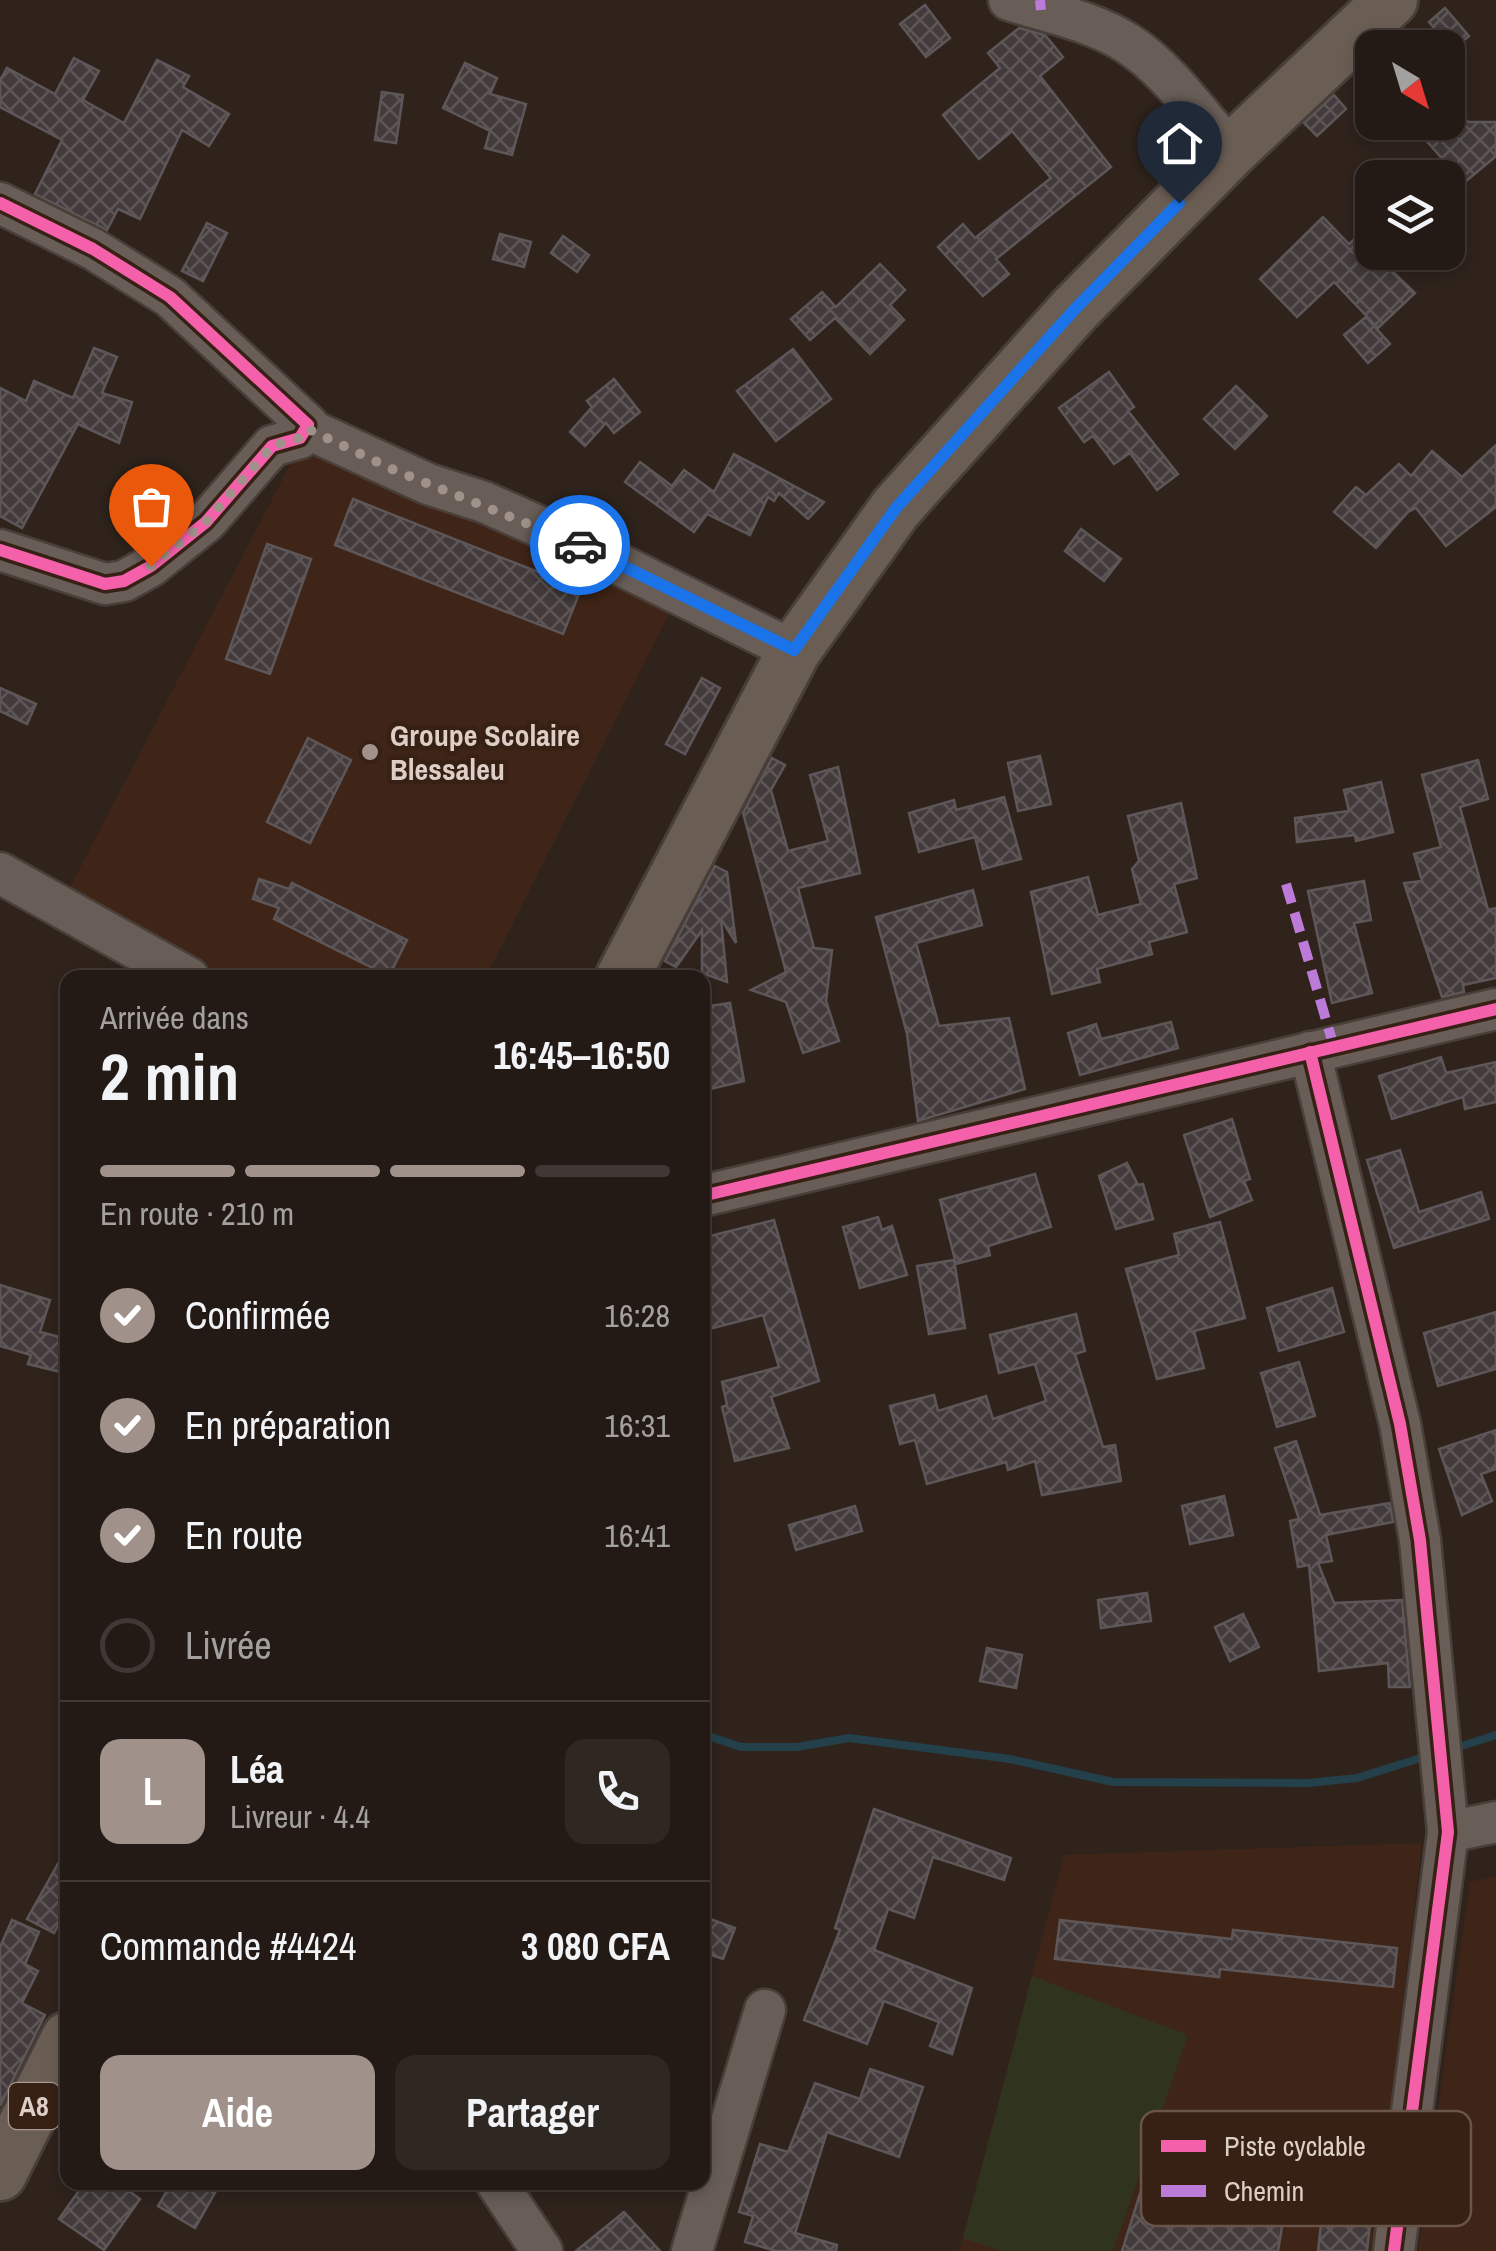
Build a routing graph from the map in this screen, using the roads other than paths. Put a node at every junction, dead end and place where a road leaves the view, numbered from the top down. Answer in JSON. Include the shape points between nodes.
{"nodes":[{"id":1,"x":1009,"y":0,"type":"edge"},
{"id":2,"x":1391,"y":0,"type":"edge"},
{"id":3,"x":1231,"y":150,"type":"junction"},
{"id":4,"x":0,"y":203,"type":"edge"},
{"id":5,"x":308,"y":429,"type":"junction"},
{"id":6,"x":0,"y":550,"type":"edge"},
{"id":7,"x":794,"y":650,"type":"junction"},
{"id":8,"x":0,"y":873,"type":"edge"},
{"id":9,"x":175,"y":970,"type":"edge"},
{"id":10,"x":626,"y":970,"type":"edge"},
{"id":11,"x":1496,"y":1009,"type":"edge"},
{"id":12,"x":1310,"y":1052,"type":"junction"},
{"id":13,"x":710,"y":1194,"type":"edge"},
{"id":14,"x":1496,"y":1822,"type":"edge"},
{"id":15,"x":1448,"y":1832,"type":"junction"},
{"id":16,"x":765,"y":2010,"type":"dead end"},
{"id":17,"x":60,"y":2054,"type":"edge"},
{"id":18,"x":1412,"y":2111,"type":"edge"},
{"id":19,"x":0,"y":2174,"type":"edge"},
{"id":20,"x":501,"y":2190,"type":"edge"},
{"id":21,"x":1397,"y":2226,"type":"edge"},
{"id":22,"x":542,"y":2251,"type":"edge"},
{"id":23,"x":692,"y":2251,"type":"edge"},
{"id":24,"x":1394,"y":2251,"type":"edge"}],
"edges":[{"from":1,"to":3,"type":"street","via":[[1129,44]]},
{"from":2,"to":3,"type":"main road"},
{"from":3,"to":7,"type":"main road","via":[[1075,309],[896,508]]},
{"from":4,"to":5,"type":"street","via":[[93,249],[170,298]]},
{"from":5,"to":6,"type":"street","via":[[272,446],[206,522],[124,581],[106,584]]},
{"from":5,"to":7,"type":"street","via":[[574,542]]},
{"from":7,"to":10,"type":"main road"},
{"from":8,"to":9,"type":"street"},
{"from":11,"to":12,"type":"street"},
{"from":12,"to":13,"type":"street"},
{"from":12,"to":15,"type":"street","via":[[1400,1424],[1420,1540]]},
{"from":14,"to":15,"type":"street"},
{"from":15,"to":18,"type":"street"},
{"from":16,"to":23,"type":"street"},
{"from":17,"to":19,"type":"main road","number":"A8"},
{"from":20,"to":22,"type":"street"},
{"from":21,"to":24,"type":"street"}]}
